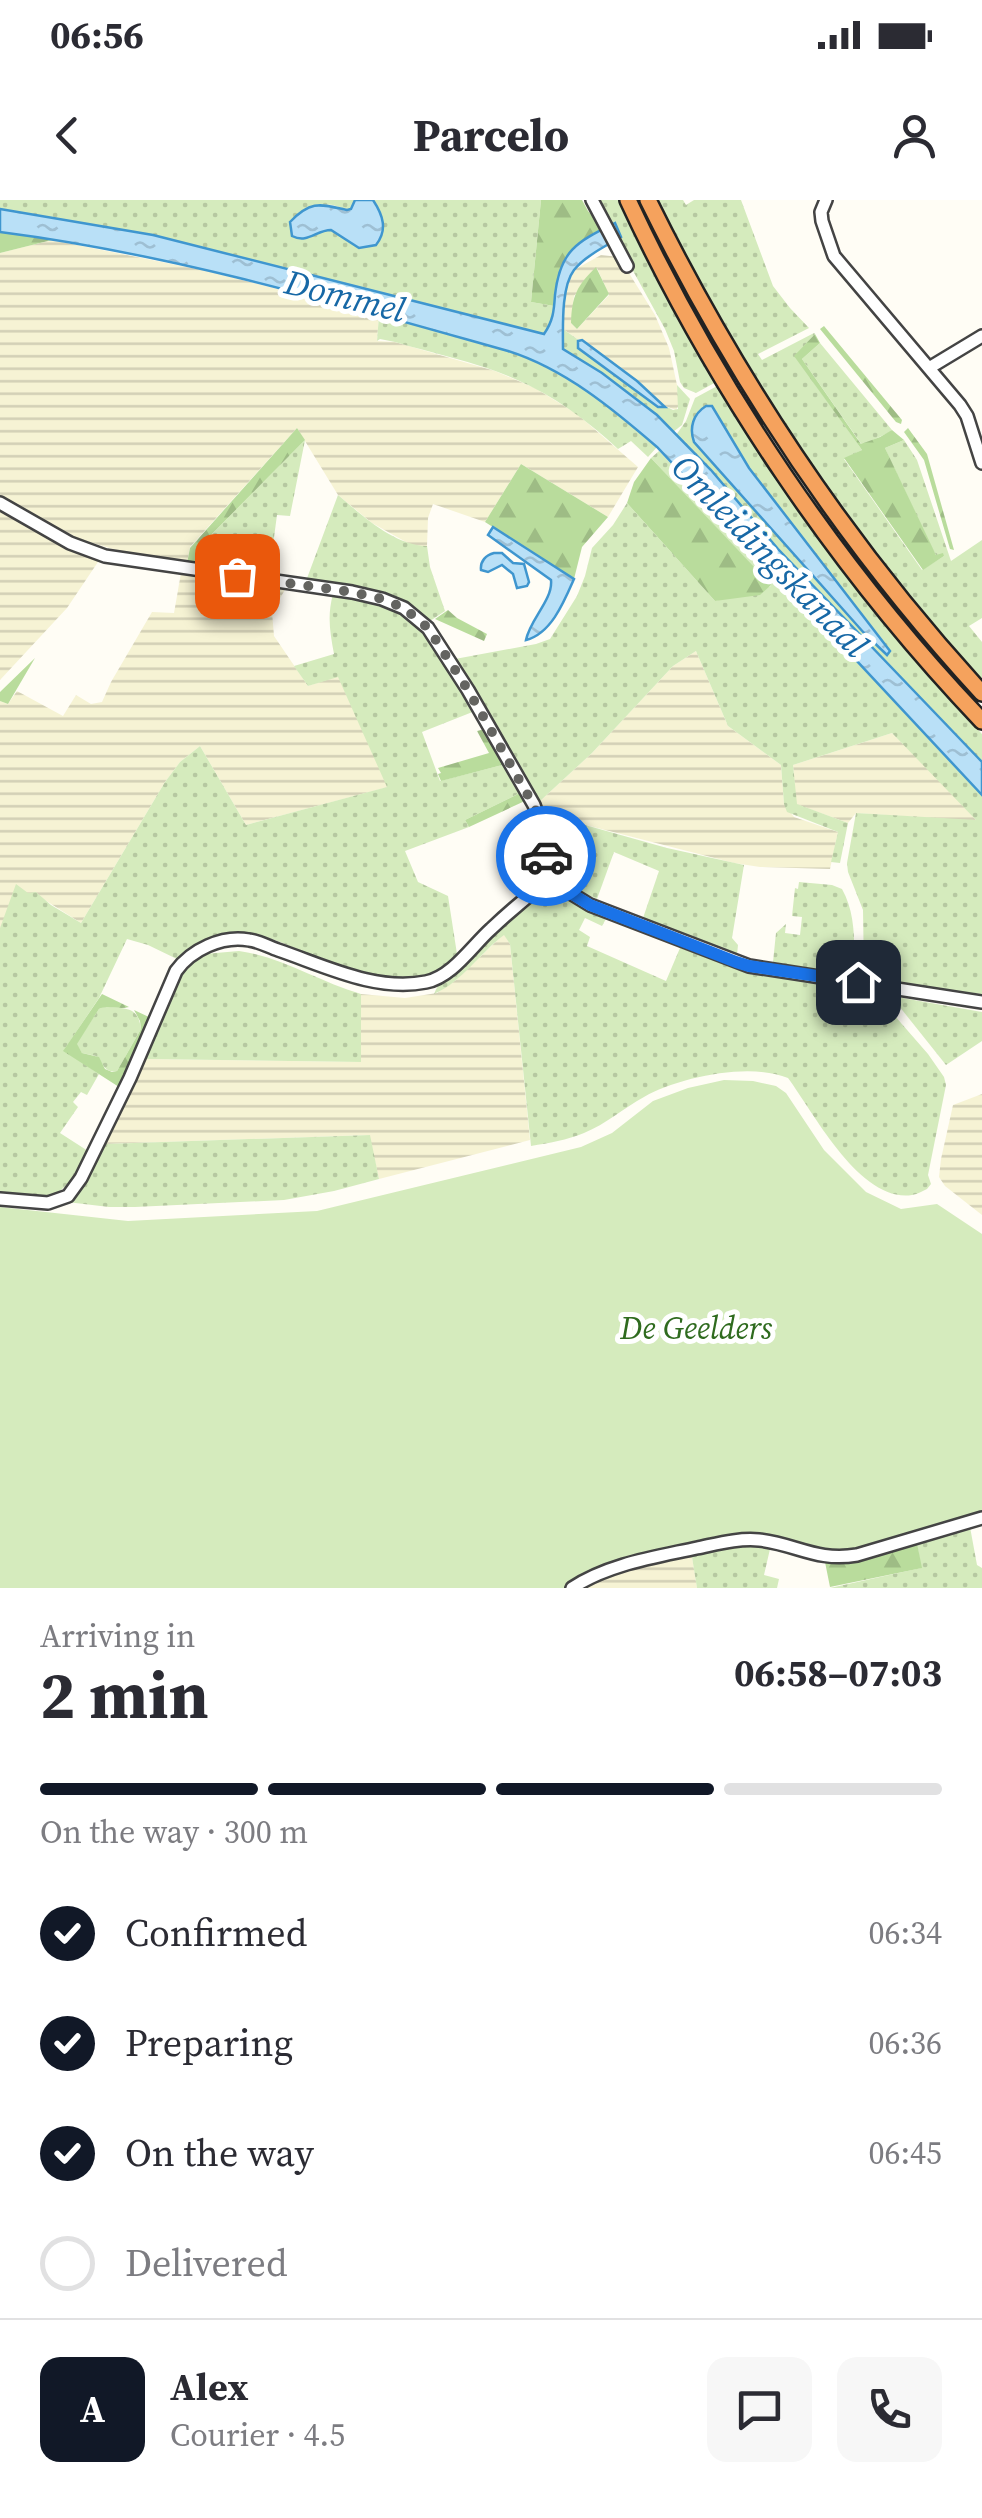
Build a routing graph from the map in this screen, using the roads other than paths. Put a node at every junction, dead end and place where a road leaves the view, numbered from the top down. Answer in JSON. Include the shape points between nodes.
{"nodes":[{"id":1,"x":592,"y":200,"type":"edge"},
{"id":2,"x":628,"y":200,"type":"edge"},
{"id":3,"x":648,"y":200,"type":"edge"},
{"id":4,"x":826,"y":200,"type":"edge"},
{"id":5,"x":627,"y":266,"type":"dead end"},
{"id":6,"x":982,"y":336,"type":"edge"},
{"id":7,"x":930,"y":368,"type":"junction"},
{"id":8,"x":982,"y":463,"type":"edge"},
{"id":9,"x":0,"y":504,"type":"edge"},
{"id":10,"x":982,"y":694,"type":"edge"},
{"id":11,"x":982,"y":721,"type":"edge"},
{"id":12,"x":549,"y":880,"type":"junction"},
{"id":13,"x":982,"y":1002,"type":"edge"},
{"id":14,"x":0,"y":1198,"type":"edge"},
{"id":15,"x":982,"y":1518,"type":"edge"},
{"id":16,"x":572,"y":1588,"type":"edge"}],
"edges":[{"from":1,"to":5,"type":"street"},
{"from":2,"to":11,"type":"highway","via":[[689,319],[787,479],[892,620]]},
{"from":3,"to":10,"type":"highway","via":[[696,294],[830,509]]},
{"from":4,"to":7,"type":"street","via":[[822,221],[834,256]]},
{"from":6,"to":7,"type":"street"},
{"from":7,"to":8,"type":"street","via":[[967,416]]},
{"from":9,"to":12,"type":"street","via":[[104,556],[352,592],[404,608],[428,628],[529,796],[541,824]]},
{"from":12,"to":13,"type":"street","via":[[590,905],[749,966]]},
{"from":12,"to":14,"type":"street","via":[[432,982],[355,977],[247,939],[195,952],[176,971],[68,1196],[48,1204]]},
{"from":15,"to":16,"type":"street","via":[[837,1558],[735,1541],[642,1560]]}]}
